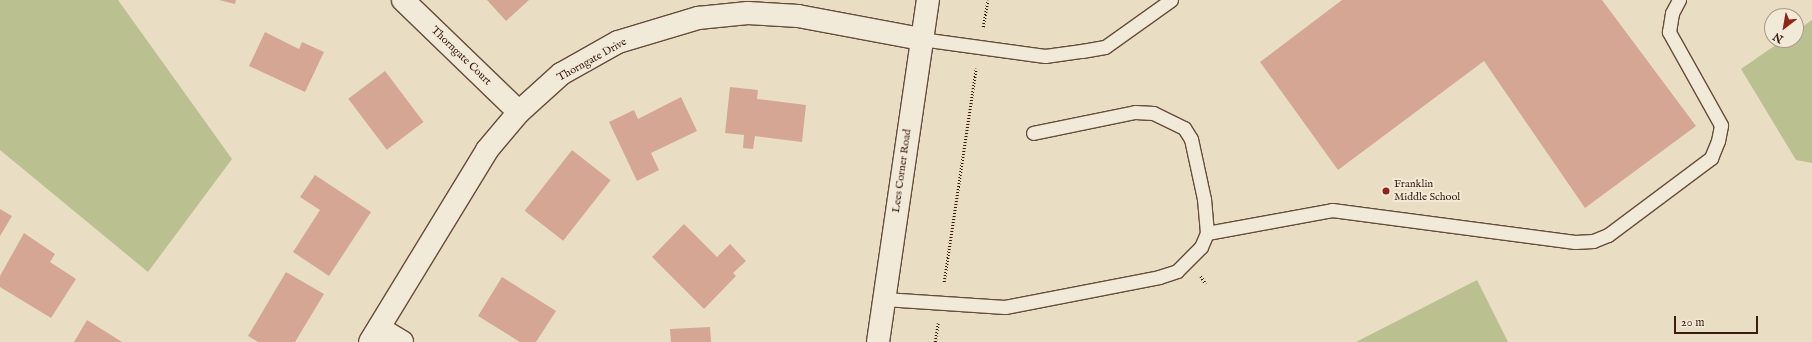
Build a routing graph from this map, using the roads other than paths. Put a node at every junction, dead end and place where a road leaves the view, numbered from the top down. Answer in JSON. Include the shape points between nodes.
{"nodes":[{"id":1,"x":403,"y":0,"type":"edge"},
{"id":2,"x":928,"y":0,"type":"edge"},
{"id":3,"x":1171,"y":0,"type":"edge"},
{"id":4,"x":1679,"y":0,"type":"edge"},
{"id":5,"x":921,"y":39,"type":"junction"},
{"id":6,"x":519,"y":112,"type":"junction"},
{"id":7,"x":1034,"y":133,"type":"dead end"},
{"id":8,"x":1207,"y":233,"type":"junction"},
{"id":9,"x":884,"y":299,"type":"junction"},
{"id":10,"x":374,"y":335,"type":"edge"},
{"id":11,"x":402,"y":342,"type":"edge"},
{"id":12,"x":878,"y":342,"type":"edge"}],
"edges":[{"from":1,"to":6,"type":"street","name":"Thorngate Court"},
{"from":2,"to":5,"type":"street","name":"Lees Corner Road"},
{"from":3,"to":5,"type":"lane","via":[[1105,47],[1045,56]]},
{"from":4,"to":8,"type":"lane","via":[[1672,13],[1669,32],[1721,125],[1718,141],[1711,158],[1608,235],[1593,241],[1575,242],[1332,210]]},
{"from":5,"to":6,"type":"street","name":"Thorngate Drive","via":[[798,16],[748,13],[698,18],[618,42],[561,74]]},
{"from":5,"to":9,"type":"street","name":"Lees Corner Road"},
{"from":6,"to":10,"type":"street","name":"Thorngate Drive","via":[[487,150]]},
{"from":7,"to":8,"type":"lane","via":[[1135,112],[1153,113],[1171,120],[1184,128],[1191,139],[1204,199]]},
{"from":8,"to":9,"type":"lane","via":[[1201,247],[1177,271],[1159,277],[1005,307]]},
{"from":9,"to":12,"type":"street","name":"Lees Corner Road"},
{"from":10,"to":11,"type":"street"}]}
